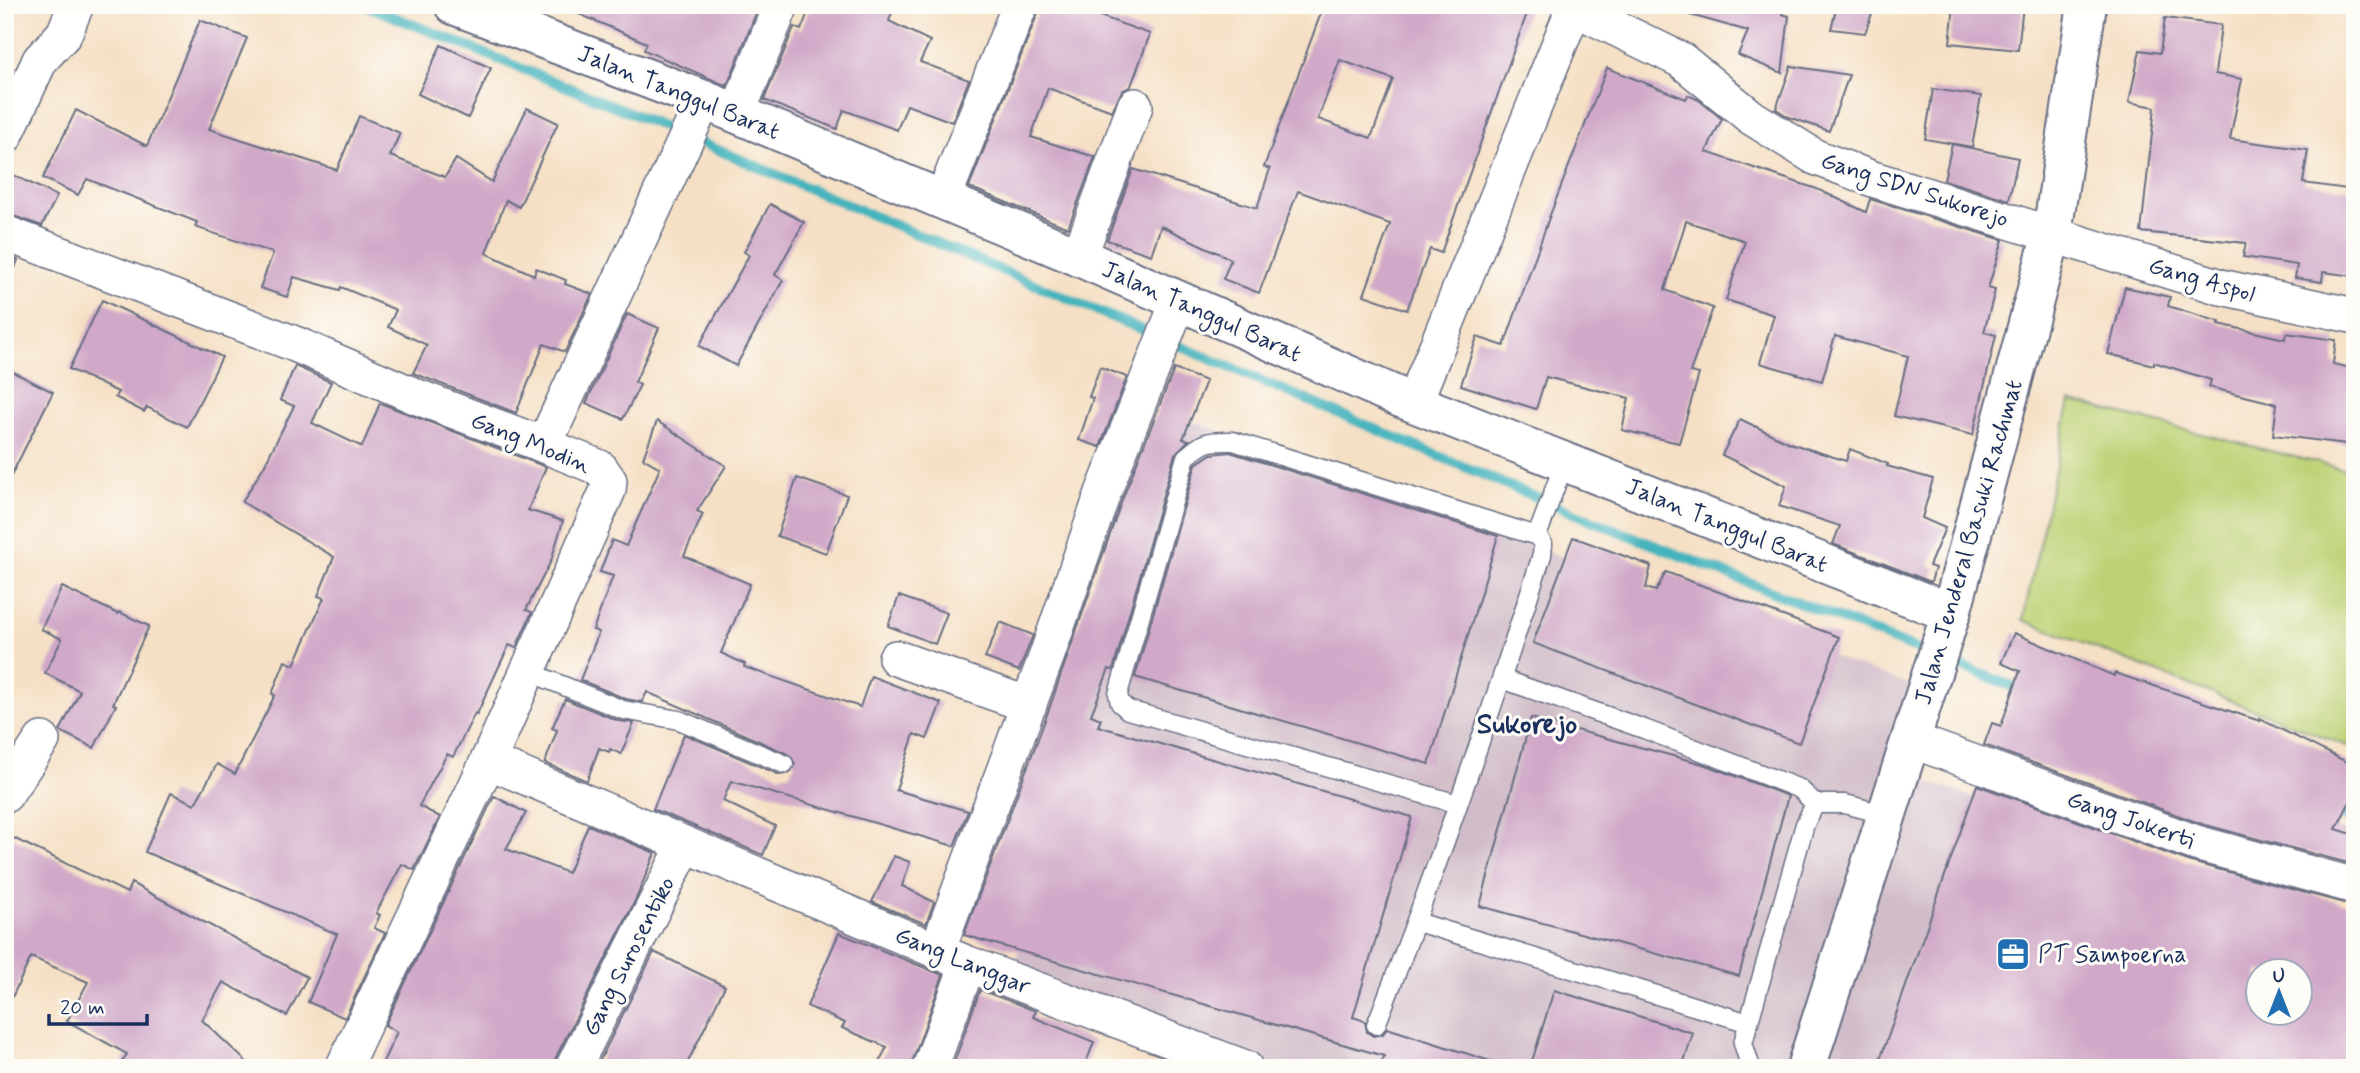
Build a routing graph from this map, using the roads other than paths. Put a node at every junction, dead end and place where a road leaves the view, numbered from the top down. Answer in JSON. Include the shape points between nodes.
{"nodes":[{"id":1,"x":76,"y":5,"type":"edge"},
{"id":2,"x":454,"y":5,"type":"edge"},
{"id":3,"x":782,"y":5,"type":"edge"},
{"id":4,"x":1020,"y":5,"type":"edge"},
{"id":5,"x":2087,"y":5,"type":"edge"},
{"id":6,"x":1571,"y":7,"type":"edge"},
{"id":7,"x":498,"y":13,"type":"edge"},
{"id":8,"x":1135,"y":106,"type":"dead end"},
{"id":9,"x":711,"y":111,"type":"junction"},
{"id":10,"x":5,"y":136,"type":"edge"},
{"id":11,"x":943,"y":199,"type":"junction"},
{"id":12,"x":5,"y":233,"type":"edge"},
{"id":13,"x":2052,"y":233,"type":"junction"},
{"id":14,"x":1079,"y":257,"type":"junction"},
{"id":15,"x":1179,"y":300,"type":"junction"},
{"id":16,"x":2355,"y":316,"type":"edge"},
{"id":17,"x":1414,"y":403,"type":"junction"},
{"id":18,"x":544,"y":445,"type":"junction"},
{"id":19,"x":1565,"y":461,"type":"junction"},
{"id":20,"x":1539,"y":532,"type":"junction"},
{"id":21,"x":1950,"y":616,"type":"junction"},
{"id":22,"x":896,"y":658,"type":"dead end"},
{"id":23,"x":527,"y":671,"type":"junction"},
{"id":24,"x":1502,"y":679,"type":"junction"},
{"id":25,"x":1029,"y":705,"type":"junction"},
{"id":26,"x":42,"y":740,"type":"dead end"},
{"id":27,"x":1911,"y":740,"type":"junction"},
{"id":28,"x":488,"y":761,"type":"junction"},
{"id":29,"x":784,"y":764,"type":"dead end"},
{"id":30,"x":5,"y":795,"type":"edge"},
{"id":31,"x":1458,"y":804,"type":"junction"},
{"id":32,"x":1815,"y":804,"type":"junction"},
{"id":33,"x":1887,"y":815,"type":"junction"},
{"id":34,"x":685,"y":845,"type":"junction"},
{"id":35,"x":2355,"y":886,"type":"edge"},
{"id":36,"x":1417,"y":922,"type":"junction"},
{"id":37,"x":953,"y":958,"type":"junction"},
{"id":38,"x":1749,"y":1023,"type":"junction"},
{"id":39,"x":1376,"y":1025,"type":"dead end"},
{"id":40,"x":343,"y":1068,"type":"edge"},
{"id":41,"x":573,"y":1068,"type":"edge"},
{"id":42,"x":930,"y":1068,"type":"edge"},
{"id":43,"x":1245,"y":1068,"type":"edge"},
{"id":44,"x":1751,"y":1068,"type":"edge"},
{"id":45,"x":1806,"y":1068,"type":"edge"}],
"edges":[{"from":1,"to":10,"type":"street","via":[[64,34],[40,60]]},
{"from":2,"to":7,"type":"street","name":"Jalan Tanggul Barat"},
{"from":3,"to":9,"type":"street"},
{"from":4,"to":11,"type":"street"},
{"from":5,"to":13,"type":"street","name":"Jalan Jenderal Basuki Rachmat"},
{"from":6,"to":13,"type":"street","name":"Gang SDN Sukorejo","via":[[1681,60],[1751,117],[1815,157]]},
{"from":6,"to":17,"type":"street"},
{"from":7,"to":9,"type":"street","name":"Jalan Tanggul Barat"},
{"from":8,"to":14,"type":"street"},
{"from":9,"to":11,"type":"street","name":"Jalan Tanggul Barat"},
{"from":9,"to":18,"type":"street","via":[[676,157]]},
{"from":11,"to":14,"type":"street","name":"Jalan Tanggul Barat"},
{"from":12,"to":18,"type":"street","name":"Gang Modin"},
{"from":13,"to":16,"type":"street","name":"Gang Aspol","via":[[2221,287]]},
{"from":13,"to":21,"type":"street","name":"Jalan Jenderal Basuki Rachmat"},
{"from":14,"to":15,"type":"street","name":"Jalan Tanggul Barat"},
{"from":15,"to":17,"type":"street","name":"Jalan Tanggul Barat"},
{"from":15,"to":25,"type":"street","via":[[1103,493]]},
{"from":17,"to":19,"type":"street","name":"Jalan Tanggul Barat"},
{"from":18,"to":23,"type":"street","name":"Gang Modin","via":[[600,468],[609,481]]},
{"from":19,"to":20,"type":"lane"},
{"from":19,"to":21,"type":"street","name":"Jalan Tanggul Barat"},
{"from":20,"to":24,"type":"lane","via":[[1542,555]]},
{"from":20,"to":31,"type":"lane","via":[[1233,441],[1206,441],[1186,457],[1118,694],[1120,703],[1128,710]]},
{"from":21,"to":27,"type":"street","name":"Jalan Jenderal Basuki Rachmat"},
{"from":22,"to":25,"type":"street"},
{"from":23,"to":28,"type":"street","name":"Gang Modin"},
{"from":23,"to":29,"type":"lane","via":[[623,710],[679,720]]},
{"from":24,"to":31,"type":"lane"},
{"from":24,"to":32,"type":"lane","via":[[1800,789]]},
{"from":25,"to":37,"type":"street"},
{"from":26,"to":30,"type":"street"},
{"from":27,"to":33,"type":"street","name":"Jalan Jenderal Basuki Rachmat"},
{"from":27,"to":35,"type":"street","name":"Gang Jokerti","via":[[2196,842]]},
{"from":28,"to":34,"type":"street","name":"Gang Langgar"},
{"from":28,"to":40,"type":"street","name":"Gang Modin"},
{"from":31,"to":36,"type":"lane"},
{"from":32,"to":33,"type":"lane","via":[[1845,804]]},
{"from":32,"to":38,"type":"lane","via":[[1805,824]]},
{"from":33,"to":45,"type":"street","name":"Jalan Jenderal Basuki Rachmat"},
{"from":34,"to":37,"type":"street","name":"Gang Langgar"},
{"from":34,"to":41,"type":"street","name":"Gang Surosentiko"},
{"from":36,"to":38,"type":"lane"},
{"from":36,"to":39,"type":"lane"},
{"from":37,"to":42,"type":"street"},
{"from":37,"to":43,"type":"street","name":"Gang Langgar"},
{"from":38,"to":44,"type":"lane","via":[[1743,1043]]}]}
